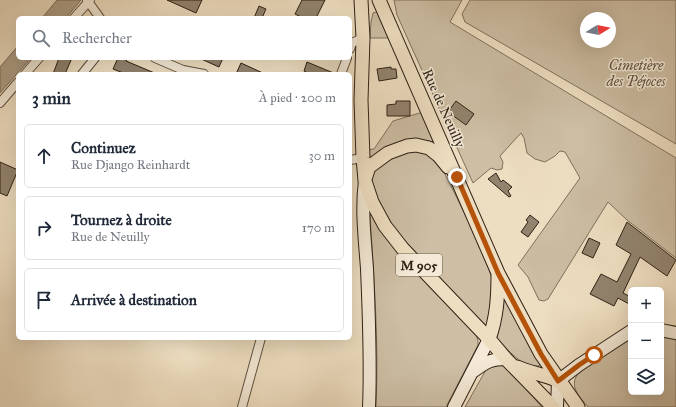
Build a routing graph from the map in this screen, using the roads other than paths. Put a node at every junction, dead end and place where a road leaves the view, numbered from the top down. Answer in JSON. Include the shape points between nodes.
{"nodes":[{"id":1,"x":88,"y":0,"type":"edge"},
{"id":2,"x":361,"y":0,"type":"edge"},
{"id":3,"x":367,"y":0,"type":"edge"},
{"id":4,"x":379,"y":0,"type":"edge"},
{"id":5,"x":76,"y":16,"type":"edge"},
{"id":6,"x":99,"y":16,"type":"edge"},
{"id":7,"x":362,"y":38,"type":"junction"},
{"id":8,"x":352,"y":43,"type":"edge"},
{"id":9,"x":37,"y":60,"type":"edge"},
{"id":10,"x":94,"y":60,"type":"edge"},
{"id":11,"x":160,"y":60,"type":"edge"},
{"id":12,"x":346,"y":60,"type":"edge"},
{"id":13,"x":27,"y":72,"type":"edge"},
{"id":14,"x":84,"y":72,"type":"edge"},
{"id":15,"x":194,"y":72,"type":"edge"},
{"id":16,"x":343,"y":72,"type":"edge"},
{"id":17,"x":16,"y":84,"type":"edge"},
{"id":18,"x":0,"y":103,"type":"edge"},
{"id":19,"x":356,"y":159,"type":"edge"},
{"id":20,"x":457,"y":177,"type":"junction"},
{"id":21,"x":365,"y":181,"type":"junction"},
{"id":22,"x":498,"y":273,"type":"junction"},
{"id":23,"x":664,"y":331,"type":"edge"},
{"id":24,"x":628,"y":333,"type":"edge"},
{"id":25,"x":676,"y":333,"type":"edge"},
{"id":26,"x":489,"y":339,"type":"junction"},
{"id":27,"x":260,"y":340,"type":"edge"},
{"id":28,"x":510,"y":362,"type":"junction"},
{"id":29,"x":472,"y":373,"type":"junction"},
{"id":30,"x":558,"y":381,"type":"junction"},
{"id":31,"x":242,"y":407,"type":"edge"},
{"id":32,"x":368,"y":407,"type":"edge"},
{"id":33,"x":454,"y":407,"type":"edge"},
{"id":34,"x":553,"y":407,"type":"edge"},
{"id":35,"x":557,"y":407,"type":"edge"},
{"id":36,"x":578,"y":407,"type":"edge"}],
"edges":[{"from":1,"to":5,"type":"street"},
{"from":1,"to":6,"type":"street"},
{"from":2,"to":7,"type":"main road"},
{"from":3,"to":7,"type":"main road","number":"M 905"},
{"from":4,"to":20,"type":"main road","name":"Rue de Neuilly"},
{"from":7,"to":8,"type":"street"},
{"from":7,"to":19,"type":"main road","number":"M 905","via":[[361,100]]},
{"from":9,"to":13,"type":"street"},
{"from":10,"to":14,"type":"street"},
{"from":11,"to":15,"type":"street"},
{"from":12,"to":16,"type":"street"},
{"from":17,"to":18,"type":"street"},
{"from":19,"to":21,"type":"main road","number":"M 905"},
{"from":20,"to":21,"type":"main road","via":[[429,148],[416,145],[396,149],[380,158],[369,167]]},
{"from":20,"to":22,"type":"main road","name":"Rue de Neuilly"},
{"from":21,"to":26,"type":"main road","number":"M 905","via":[[372,202],[395,240]]},
{"from":21,"to":32,"type":"main road","via":[[362,200],[367,270]]},
{"from":22,"to":26,"type":"main road","name":"Rue de Neuilly","via":[[498,305]]},
{"from":22,"to":30,"type":"main road","name":"Rue de Neuilly"},
{"from":23,"to":25,"type":"main road"},
{"from":24,"to":30,"type":"main road"},
{"from":26,"to":28,"type":"main road","number":"M 905"},
{"from":26,"to":29,"type":"main road","name":"Rue de Neuilly"},
{"from":27,"to":31,"type":"street"},
{"from":28,"to":29,"type":"main road","via":[[494,359]]},
{"from":28,"to":30,"type":"main road","via":[[526,372],[548,376]]},
{"from":28,"to":34,"type":"main road","number":"M 905"},
{"from":29,"to":33,"type":"main road","name":"Rue de Neuilly"},
{"from":30,"to":35,"type":"main road"},
{"from":30,"to":36,"type":"main road","name":"Rue de Neuilly"}]}
